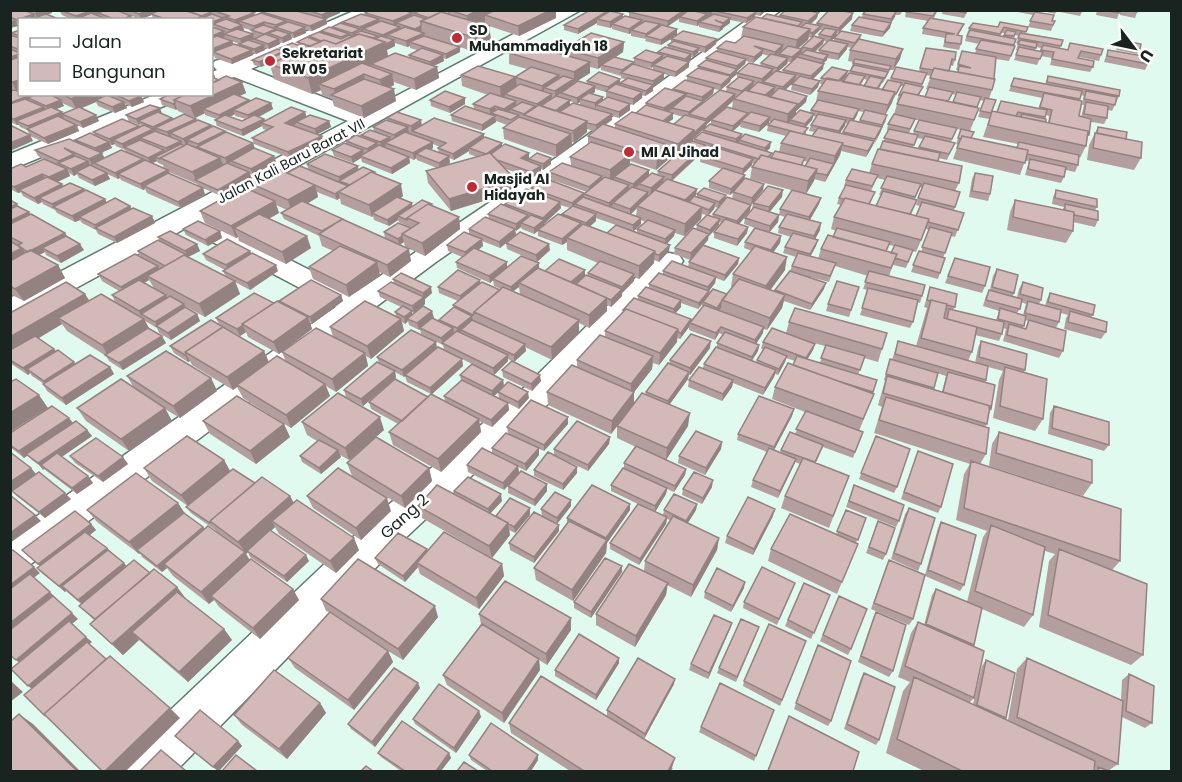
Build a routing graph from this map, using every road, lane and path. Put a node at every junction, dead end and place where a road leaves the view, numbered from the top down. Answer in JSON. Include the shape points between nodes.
{"nodes":[{"id":1,"x":171,"y":10,"type":"edge"},
{"id":2,"x":372,"y":10,"type":"edge"},
{"id":3,"x":573,"y":10,"type":"edge"},
{"id":4,"x":773,"y":10,"type":"edge"},
{"id":5,"x":149,"y":18,"type":"edge"},
{"id":6,"x":213,"y":61,"type":"edge"},
{"id":7,"x":234,"y":70,"type":"junction"},
{"id":8,"x":213,"y":79,"type":"edge"},
{"id":9,"x":171,"y":96,"type":"edge"},
{"id":10,"x":366,"y":121,"type":"junction"},
{"id":11,"x":10,"y":163,"type":"edge"},
{"id":12,"x":195,"y":222,"type":"edge"},
{"id":13,"x":669,"y":261,"type":"edge"},
{"id":14,"x":357,"y":306,"type":"junction"},
{"id":15,"x":10,"y":312,"type":"edge"},
{"id":16,"x":10,"y":557,"type":"edge"},
{"id":17,"x":140,"y":771,"type":"edge"}],
"edges":[{"from":1,"to":5,"type":"street"},
{"from":2,"to":7,"type":"street"},
{"from":3,"to":10,"type":"street","name":"Jalan Kali Baru Barat VII"},
{"from":4,"to":14,"type":"street","via":[[712,42],[565,162]]},
{"from":6,"to":7,"type":"street"},
{"from":7,"to":8,"type":"street"},
{"from":7,"to":10,"type":"street"},
{"from":9,"to":11,"type":"street"},
{"from":10,"to":15,"type":"street","name":"Jalan Kali Baru Barat VII"},
{"from":12,"to":14,"type":"street"},
{"from":13,"to":17,"type":"street","name":"Gang 2","via":[[537,396],[385,532]]},
{"from":14,"to":16,"type":"street"}]}
